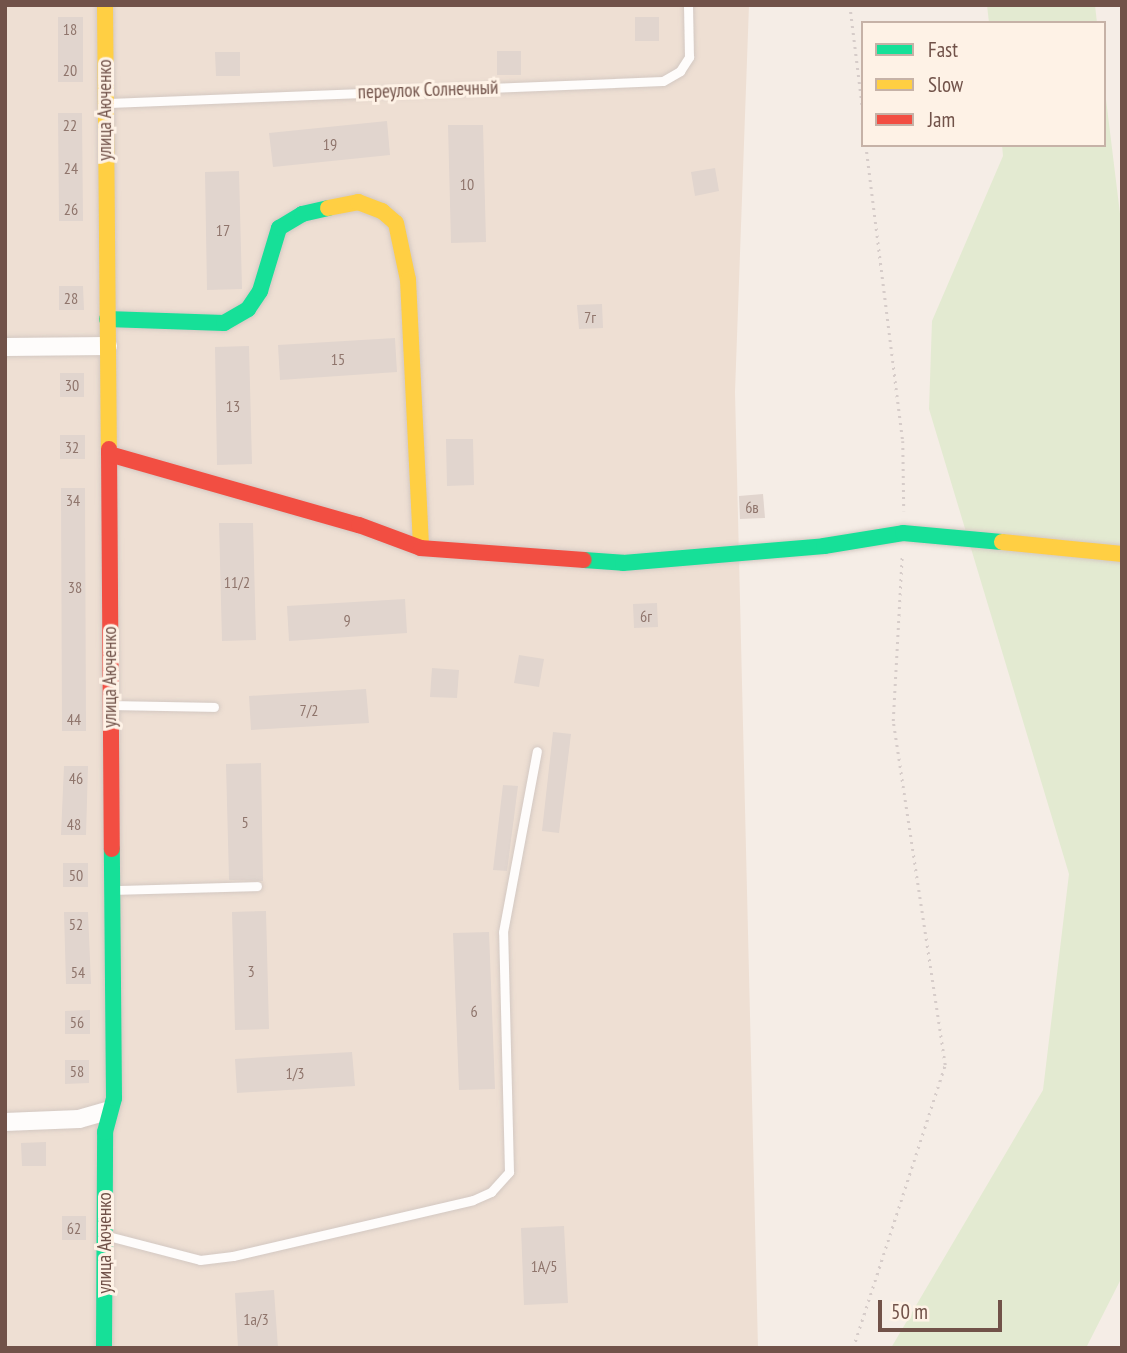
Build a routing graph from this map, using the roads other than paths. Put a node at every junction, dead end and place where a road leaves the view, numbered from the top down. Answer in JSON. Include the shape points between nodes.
{"nodes":[{"id":1,"x":104,"y":5,"type":"edge"},
{"id":2,"x":688,"y":5,"type":"edge"},
{"id":3,"x":105,"y":103,"type":"junction"},
{"id":4,"x":107,"y":319,"type":"junction"},
{"id":5,"x":108,"y":346,"type":"junction"},
{"id":6,"x":5,"y":347,"type":"edge"},
{"id":7,"x":109,"y":454,"type":"junction"},
{"id":8,"x":421,"y":548,"type":"junction"},
{"id":9,"x":1122,"y":554,"type":"edge"},
{"id":10,"x":110,"y":705,"type":"junction"},
{"id":11,"x":214,"y":707,"type":"dead end"},
{"id":12,"x":537,"y":751,"type":"dead end"},
{"id":13,"x":257,"y":886,"type":"dead end"},
{"id":14,"x":111,"y":890,"type":"junction"},
{"id":15,"x":107,"y":1111,"type":"junction"},
{"id":16,"x":5,"y":1122,"type":"edge"},
{"id":17,"x":106,"y":1235,"type":"junction"},
{"id":18,"x":104,"y":1348,"type":"edge"}],
"edges":[{"from":1,"to":3,"type":"street","name":"улица Аюченко"},
{"from":2,"to":3,"type":"lane","name":"переулок Солнечный","via":[[689,57],[680,71],[663,81]]},
{"from":3,"to":4,"type":"street","name":"улица Аюченко"},
{"from":4,"to":5,"type":"street","name":"улица Аюченко"},
{"from":4,"to":8,"type":"street","via":[[224,323],[248,309],[260,291],[279,228],[302,214],[358,202],[382,211],[396,223],[408,280]]},
{"from":5,"to":6,"type":"street"},
{"from":5,"to":7,"type":"street","name":"улица Аюченко"},
{"from":7,"to":8,"type":"street","via":[[359,525]]},
{"from":7,"to":10,"type":"street","name":"улица Аюченко"},
{"from":8,"to":9,"type":"street","via":[[623,563],[824,546],[903,533]]},
{"from":10,"to":11,"type":"lane"},
{"from":10,"to":14,"type":"street","name":"улица Аюченко"},
{"from":12,"to":17,"type":"lane","via":[[503,932],[509,1172],[491,1192],[233,1256],[200,1260]]},
{"from":13,"to":14,"type":"lane"},
{"from":14,"to":15,"type":"street","name":"улица Аюченко","via":[[114,1098]]},
{"from":15,"to":16,"type":"street","via":[[79,1119]]},
{"from":15,"to":17,"type":"street","name":"улица Аюченко"},
{"from":17,"to":18,"type":"street","name":"улица Аюченко"}]}
